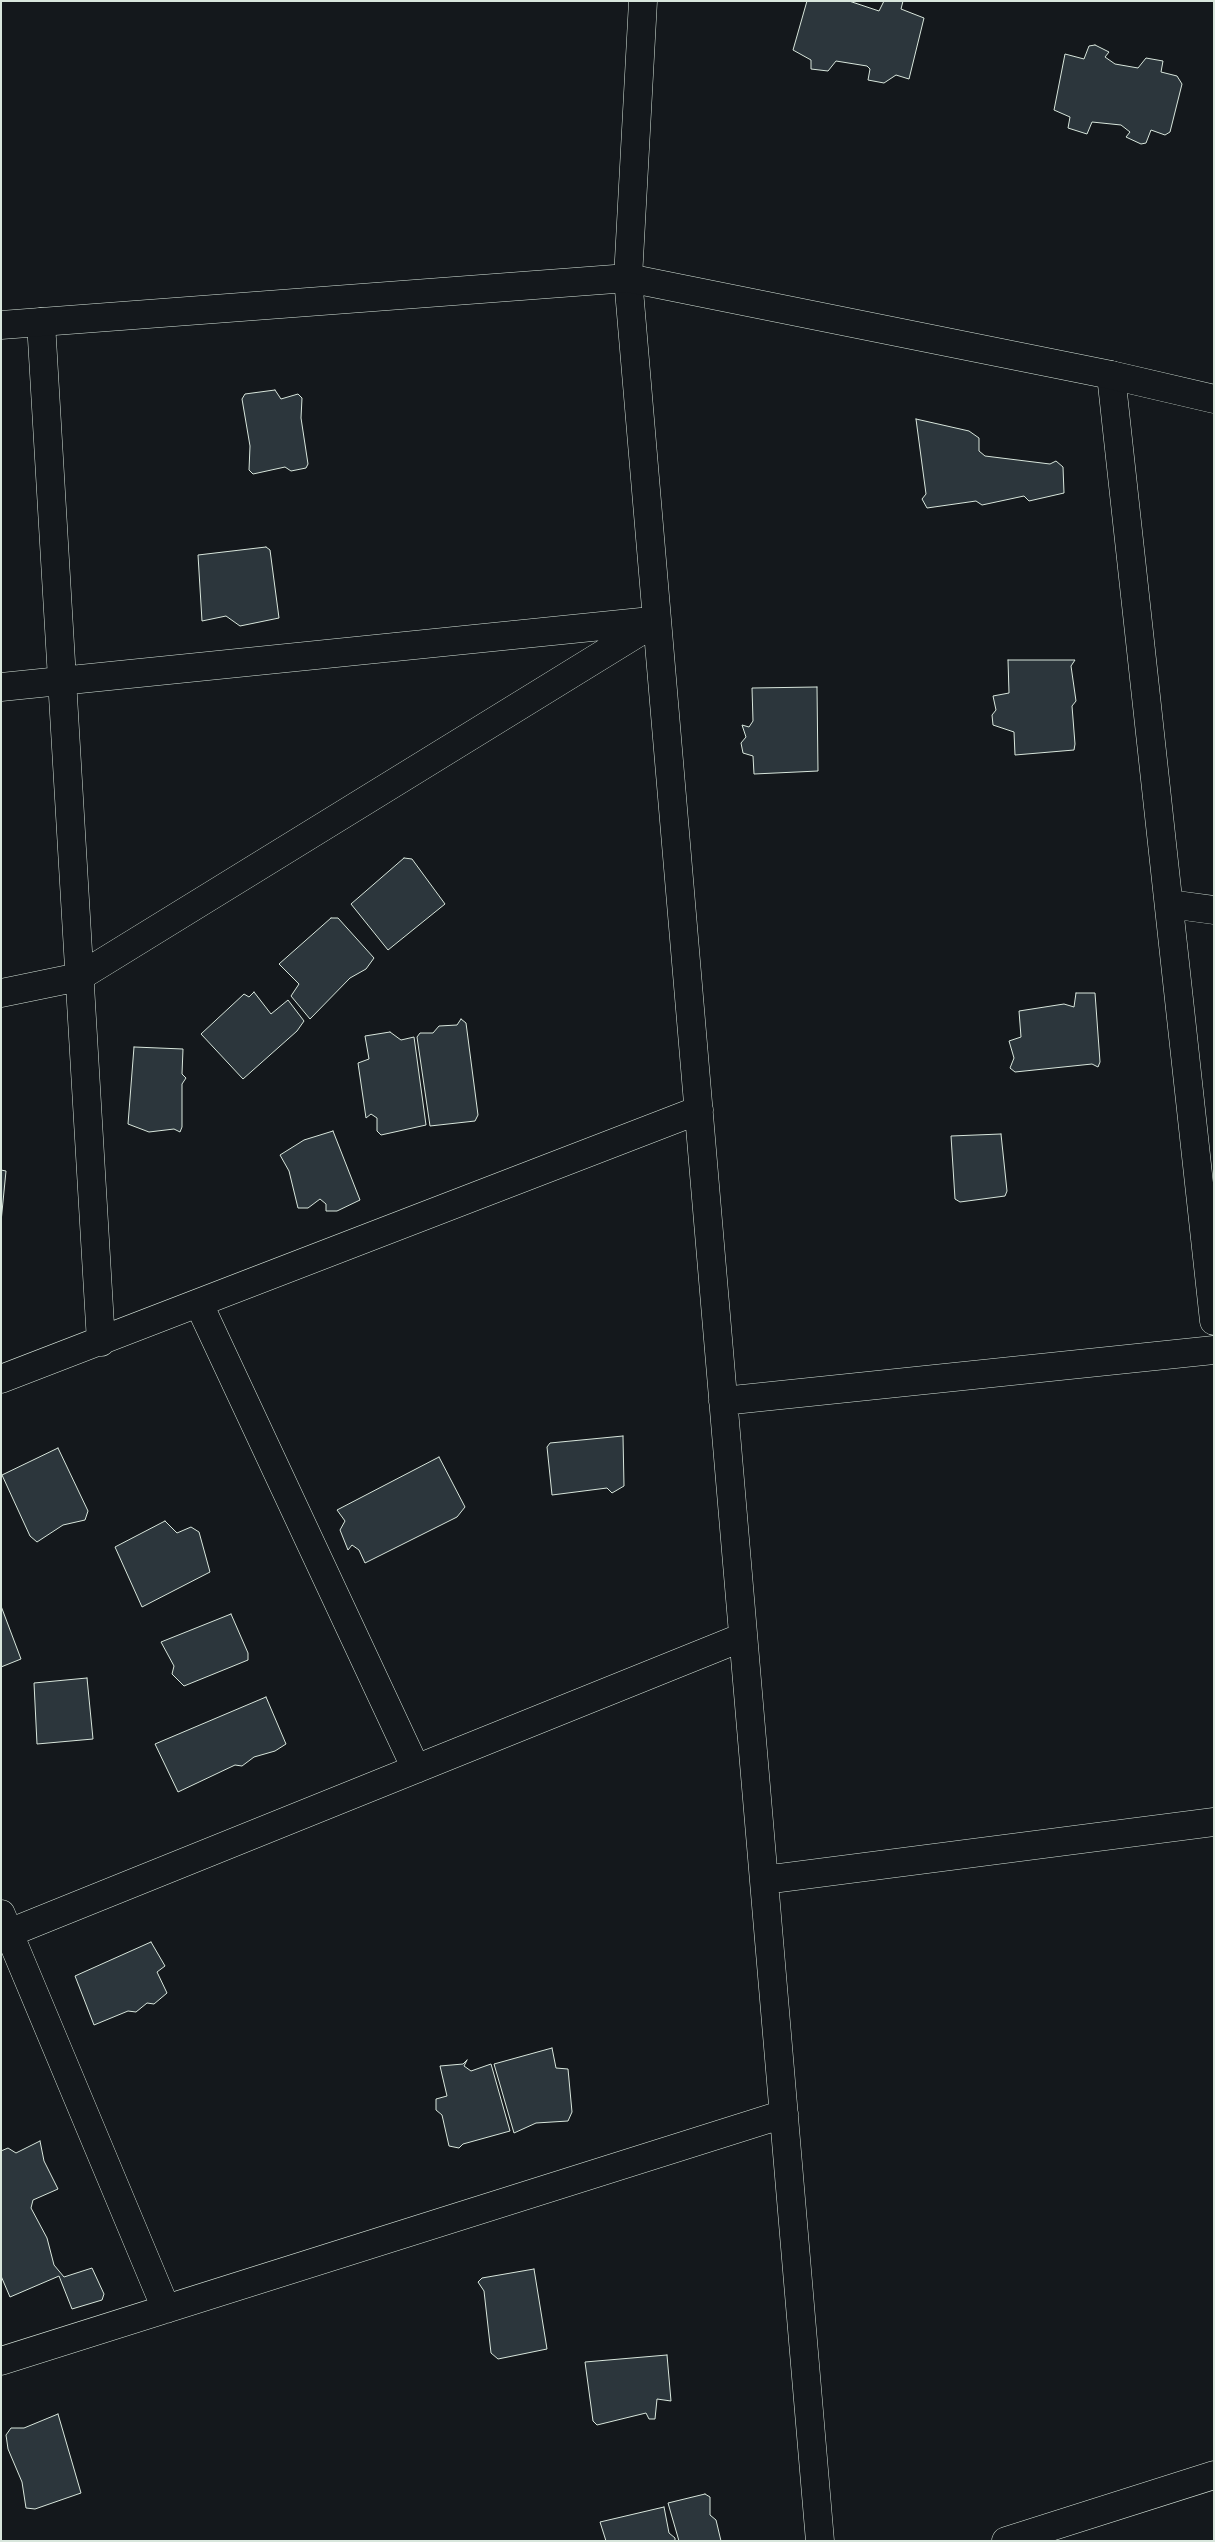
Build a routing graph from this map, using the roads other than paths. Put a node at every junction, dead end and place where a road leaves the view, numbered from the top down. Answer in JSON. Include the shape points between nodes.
{"nodes":[{"id":1,"x":643,"y":1,"type":"edge"},
{"id":2,"x":628,"y":278,"type":"junction"},
{"id":3,"x":41,"y":322,"type":"junction"},
{"id":4,"x":1,"y":325,"type":"edge"},
{"id":5,"x":1112,"y":375,"type":"junction"},
{"id":6,"x":1214,"y":399,"type":"edge"},
{"id":7,"x":657,"y":621,"type":"junction"},
{"id":8,"x":62,"y":682,"type":"junction"},
{"id":9,"x":1,"y":687,"type":"edge"},
{"id":10,"x":1168,"y":904,"type":"junction"},
{"id":11,"x":1214,"y":910,"type":"edge"},
{"id":12,"x":79,"y":977,"type":"junction"},
{"id":13,"x":1,"y":993,"type":"edge"},
{"id":14,"x":699,"y":1110,"type":"junction"},
{"id":15,"x":199,"y":1304,"type":"junction"},
{"id":16,"x":1214,"y":1321,"type":"edge"},
{"id":17,"x":101,"y":1342,"type":"junction"},
{"id":18,"x":1214,"y":1350,"type":"edge"},
{"id":19,"x":1,"y":1379,"type":"edge"},
{"id":20,"x":723,"y":1401,"type":"junction"},
{"id":21,"x":744,"y":1637,"type":"junction"},
{"id":22,"x":416,"y":1769,"type":"junction"},
{"id":23,"x":1214,"y":1822,"type":"edge"},
{"id":24,"x":764,"y":1880,"type":"junction"},
{"id":25,"x":5,"y":1923,"type":"edge"},
{"id":26,"x":784,"y":2114,"type":"junction"},
{"id":27,"x":166,"y":2309,"type":"junction"},
{"id":28,"x":1,"y":2361,"type":"edge"},
{"id":29,"x":1214,"y":2475,"type":"edge"},
{"id":30,"x":820,"y":2541,"type":"edge"},
{"id":31,"x":1006,"y":2541,"type":"edge"}],
"edges":[{"from":1,"to":2,"type":"street"},
{"from":2,"to":3,"type":"street"},
{"from":2,"to":5,"type":"street"},
{"from":2,"to":7,"type":"street"},
{"from":3,"to":4,"type":"street"},
{"from":3,"to":8,"type":"street"},
{"from":5,"to":6,"type":"street"},
{"from":5,"to":10,"type":"street"},
{"from":7,"to":8,"type":"street"},
{"from":7,"to":12,"type":"street"},
{"from":7,"to":14,"type":"street"},
{"from":8,"to":9,"type":"street"},
{"from":8,"to":12,"type":"street"},
{"from":10,"to":11,"type":"street"},
{"from":10,"to":16,"type":"street"},
{"from":12,"to":13,"type":"street"},
{"from":12,"to":17,"type":"street"},
{"from":14,"to":15,"type":"street"},
{"from":14,"to":20,"type":"street"},
{"from":15,"to":17,"type":"street"},
{"from":15,"to":22,"type":"street"},
{"from":17,"to":19,"type":"street"},
{"from":18,"to":20,"type":"street"},
{"from":20,"to":21,"type":"street"},
{"from":21,"to":22,"type":"street"},
{"from":21,"to":24,"type":"street"},
{"from":22,"to":25,"type":"street"},
{"from":23,"to":24,"type":"street"},
{"from":24,"to":26,"type":"street"},
{"from":25,"to":27,"type":"street"},
{"from":26,"to":27,"type":"street"},
{"from":26,"to":30,"type":"street"},
{"from":27,"to":28,"type":"street"},
{"from":29,"to":31,"type":"street"}]}
